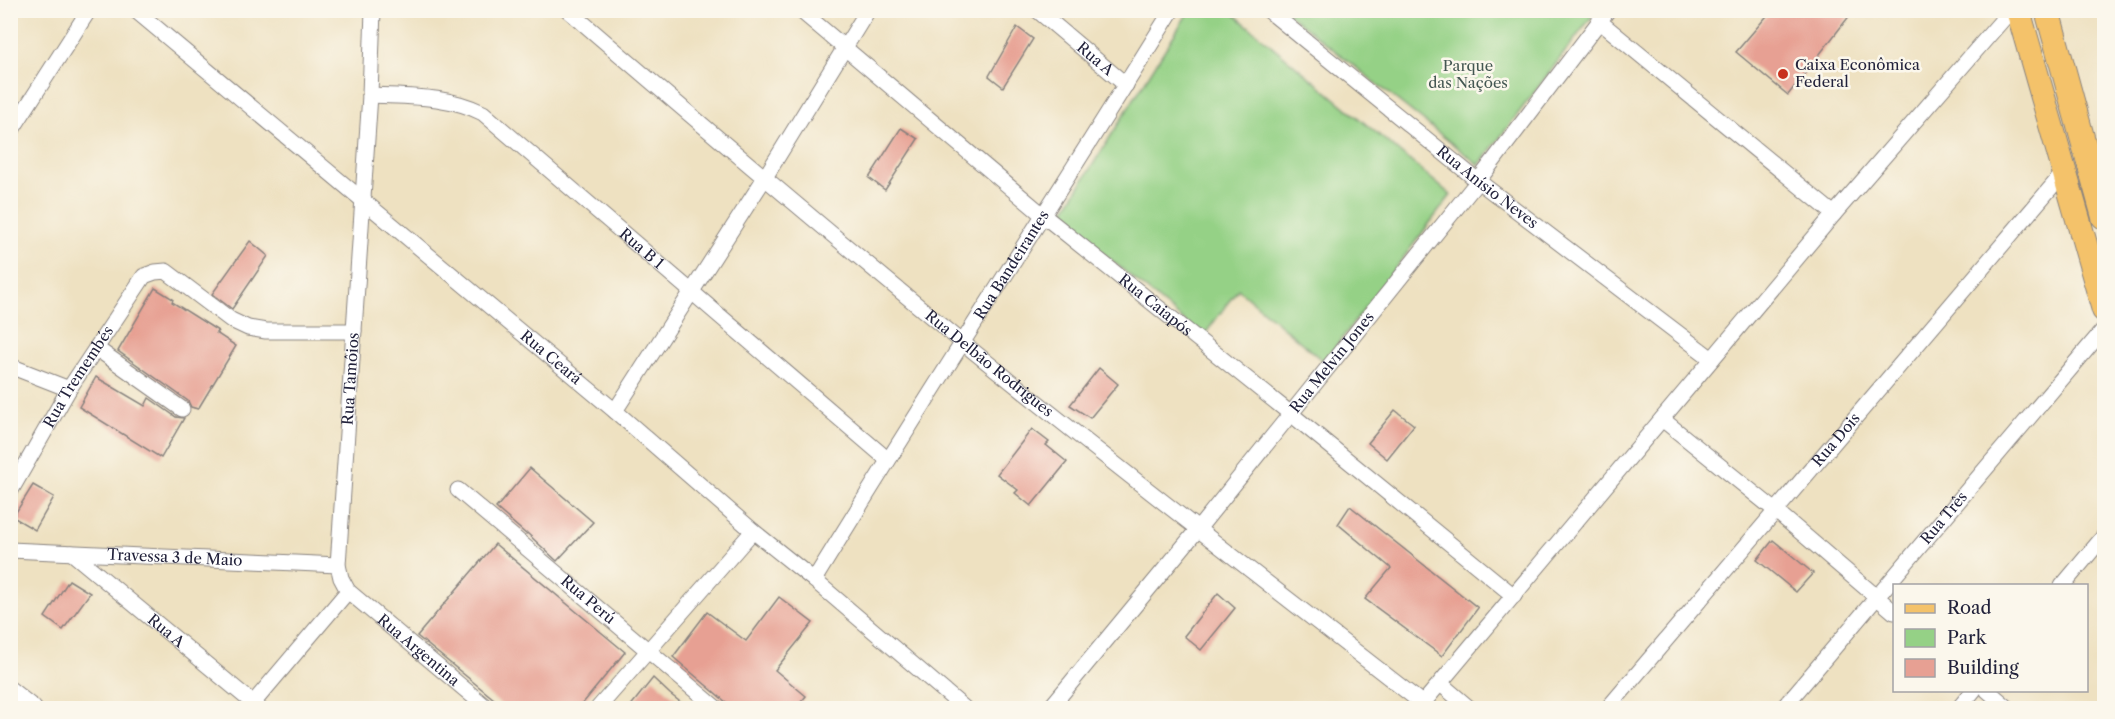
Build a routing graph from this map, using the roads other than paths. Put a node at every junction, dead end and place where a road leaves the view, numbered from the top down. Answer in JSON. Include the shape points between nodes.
{"nodes":[{"id":1,"x":89,"y":10,"type":"edge"},
{"id":2,"x":135,"y":10,"type":"edge"},
{"id":3,"x":373,"y":10,"type":"edge"},
{"id":4,"x":568,"y":10,"type":"edge"},
{"id":5,"x":800,"y":10,"type":"edge"},
{"id":6,"x":868,"y":10,"type":"edge"},
{"id":7,"x":1037,"y":10,"type":"edge"},
{"id":8,"x":1172,"y":10,"type":"edge"},
{"id":9,"x":1268,"y":10,"type":"edge"},
{"id":10,"x":2047,"y":10,"type":"edge"},
{"id":11,"x":2016,"y":11,"type":"edge"},
{"id":12,"x":1604,"y":16,"type":"edge"},
{"id":13,"x":845,"y":49,"type":"junction"},
{"id":14,"x":1126,"y":85,"type":"junction"},
{"id":15,"x":370,"y":95,"type":"junction"},
{"id":16,"x":10,"y":133,"type":"edge"},
{"id":17,"x":2098,"y":167,"type":"edge"},
{"id":18,"x":2065,"y":171,"type":"junction"},
{"id":19,"x":764,"y":179,"type":"junction"},
{"id":20,"x":1478,"y":181,"type":"junction"},
{"id":21,"x":362,"y":202,"type":"junction"},
{"id":22,"x":1834,"y":214,"type":"junction"},
{"id":23,"x":1044,"y":216,"type":"junction"},
{"id":24,"x":2104,"y":217,"type":"edge"},
{"id":25,"x":692,"y":290,"type":"junction"},
{"id":26,"x":2104,"y":310,"type":"edge"},
{"id":27,"x":2104,"y":329,"type":"edge"},
{"id":28,"x":354,"y":331,"type":"junction"},
{"id":29,"x":964,"y":343,"type":"junction"},
{"id":30,"x":96,"y":348,"type":"junction"},
{"id":31,"x":1712,"y":359,"type":"junction"},
{"id":32,"x":10,"y":366,"type":"edge"},
{"id":33,"x":69,"y":388,"type":"junction"},
{"id":34,"x":182,"y":409,"type":"dead end"},
{"id":35,"x":615,"y":411,"type":"junction"},
{"id":36,"x":1291,"y":414,"type":"junction"},
{"id":37,"x":1662,"y":419,"type":"junction"},
{"id":38,"x":888,"y":460,"type":"junction"},
{"id":39,"x":458,"y":489,"type":"dead end"},
{"id":40,"x":10,"y":492,"type":"edge"},
{"id":41,"x":1776,"y":511,"type":"junction"},
{"id":42,"x":1198,"y":530,"type":"junction"},
{"id":43,"x":753,"y":531,"type":"junction"},
{"id":44,"x":2104,"y":536,"type":"edge"},
{"id":45,"x":10,"y":550,"type":"edge"},
{"id":46,"x":72,"y":553,"type":"junction"},
{"id":47,"x":338,"y":565,"type":"junction"},
{"id":48,"x":814,"y":580,"type":"junction"},
{"id":49,"x":2063,"y":584,"type":"edge"},
{"id":50,"x":348,"y":591,"type":"junction"},
{"id":51,"x":1514,"y":596,"type":"junction"},
{"id":52,"x":1877,"y":597,"type":"junction"},
{"id":53,"x":1893,"y":611,"type":"edge"},
{"id":54,"x":647,"y":650,"type":"junction"},
{"id":55,"x":1441,"y":684,"type":"junction"},
{"id":56,"x":10,"y":689,"type":"edge"},
{"id":57,"x":1972,"y":692,"type":"edge"},
{"id":58,"x":1989,"y":692,"type":"edge"},
{"id":59,"x":1421,"y":706,"type":"edge"},
{"id":60,"x":254,"y":707,"type":"edge"},
{"id":61,"x":34,"y":708,"type":"edge"},
{"id":62,"x":487,"y":708,"type":"edge"},
{"id":63,"x":598,"y":708,"type":"edge"},
{"id":64,"x":716,"y":708,"type":"edge"},
{"id":65,"x":964,"y":708,"type":"edge"},
{"id":66,"x":1050,"y":708,"type":"edge"},
{"id":67,"x":1469,"y":708,"type":"edge"},
{"id":68,"x":1608,"y":708,"type":"edge"},
{"id":69,"x":1783,"y":708,"type":"edge"},
{"id":70,"x":1959,"y":708,"type":"edge"},
{"id":71,"x":2008,"y":708,"type":"edge"}],
"edges":[{"from":1,"to":16,"type":"street"},
{"from":2,"to":21,"type":"street","name":"Rua Ceará"},
{"from":3,"to":15,"type":"street","name":"Rua Tamôios"},
{"from":4,"to":19,"type":"street","name":"Rua Delbão Rodrigues"},
{"from":5,"to":13,"type":"street","name":"Rua Caiapós"},
{"from":6,"to":13,"type":"street"},
{"from":7,"to":14,"type":"street","name":"Rua A"},
{"from":8,"to":14,"type":"street","name":"Rua Bandeirantes"},
{"from":9,"to":20,"type":"street","name":"Rua Anísio Neves"},
{"from":10,"to":17,"type":"main road"},
{"from":11,"to":18,"type":"main road"},
{"from":11,"to":22,"type":"street"},
{"from":12,"to":20,"type":"street","name":"Rua Melvin Jones"},
{"from":12,"to":22,"type":"street"},
{"from":13,"to":19,"type":"street"},
{"from":13,"to":23,"type":"street","name":"Rua Caiapós"},
{"from":14,"to":23,"type":"street","name":"Rua Bandeirantes"},
{"from":15,"to":21,"type":"street","name":"Rua Tamôios"},
{"from":15,"to":25,"type":"street","name":"Rua B 1","via":[[442,98],[483,112]]},
{"from":17,"to":24,"type":"main road"},
{"from":18,"to":26,"type":"main road"},
{"from":18,"to":41,"type":"street","name":"Rua Dois"},
{"from":19,"to":25,"type":"street"},
{"from":19,"to":29,"type":"street","name":"Rua Delbão Rodrigues"},
{"from":20,"to":31,"type":"street","name":"Rua Anísio Neves"},
{"from":20,"to":36,"type":"street","name":"Rua Melvin Jones"},
{"from":21,"to":28,"type":"street","name":"Rua Tamôios"},
{"from":21,"to":35,"type":"street","name":"Rua Ceará"},
{"from":22,"to":31,"type":"street"},
{"from":23,"to":29,"type":"street","name":"Rua Bandeirantes"},
{"from":23,"to":36,"type":"street","name":"Rua Caiapós"},
{"from":25,"to":35,"type":"street"},
{"from":25,"to":38,"type":"street","name":"Rua B 1"},
{"from":27,"to":52,"type":"street","name":"Rua Três"},
{"from":28,"to":30,"type":"street","name":"Rua Tremembés","via":[[248,328],[231,320],[166,271],[144,276]]},
{"from":28,"to":47,"type":"street","name":"Rua Tamôios"},
{"from":29,"to":38,"type":"street","name":"Rua Bandeirantes"},
{"from":29,"to":42,"type":"street","name":"Rua Delbão Rodrigues"},
{"from":30,"to":33,"type":"street","name":"Rua Tremembés"},
{"from":30,"to":34,"type":"street"},
{"from":31,"to":37,"type":"street"},
{"from":32,"to":33,"type":"street"},
{"from":33,"to":40,"type":"street","name":"Rua Tremembés"},
{"from":35,"to":43,"type":"street","name":"Rua Ceará"},
{"from":36,"to":42,"type":"street","name":"Rua Melvin Jones"},
{"from":36,"to":51,"type":"street","name":"Rua Caiapós"},
{"from":37,"to":41,"type":"street"},
{"from":37,"to":51,"type":"street"},
{"from":38,"to":48,"type":"street","name":"Rua Bandeirantes"},
{"from":39,"to":54,"type":"street","name":"Rua Perú"},
{"from":41,"to":52,"type":"street"},
{"from":41,"to":68,"type":"street","name":"Rua Dois"},
{"from":42,"to":59,"type":"street","name":"Rua Delbão Rodrigues"},
{"from":42,"to":66,"type":"street","name":"Rua Melvin Jones"},
{"from":43,"to":48,"type":"street","name":"Rua Ceará"},
{"from":43,"to":54,"type":"street"},
{"from":44,"to":49,"type":"street"},
{"from":45,"to":46,"type":"street","name":"Travessa 3 de Maio"},
{"from":46,"to":47,"type":"street","name":"Travessa 3 de Maio"},
{"from":46,"to":60,"type":"street","name":"Rua A"},
{"from":47,"to":50,"type":"street","name":"Rua Tamôios"},
{"from":48,"to":65,"type":"street","name":"Rua Ceará"},
{"from":50,"to":60,"type":"street"},
{"from":50,"to":62,"type":"street","name":"Rua Argentina"},
{"from":51,"to":55,"type":"street"},
{"from":52,"to":53,"type":"street"},
{"from":52,"to":69,"type":"street","name":"Rua Três"},
{"from":54,"to":63,"type":"street"},
{"from":54,"to":64,"type":"street","name":"Rua Perú"},
{"from":55,"to":59,"type":"street"},
{"from":55,"to":67,"type":"street"},
{"from":56,"to":61,"type":"street"},
{"from":57,"to":70,"type":"street"},
{"from":58,"to":71,"type":"street"}]}
